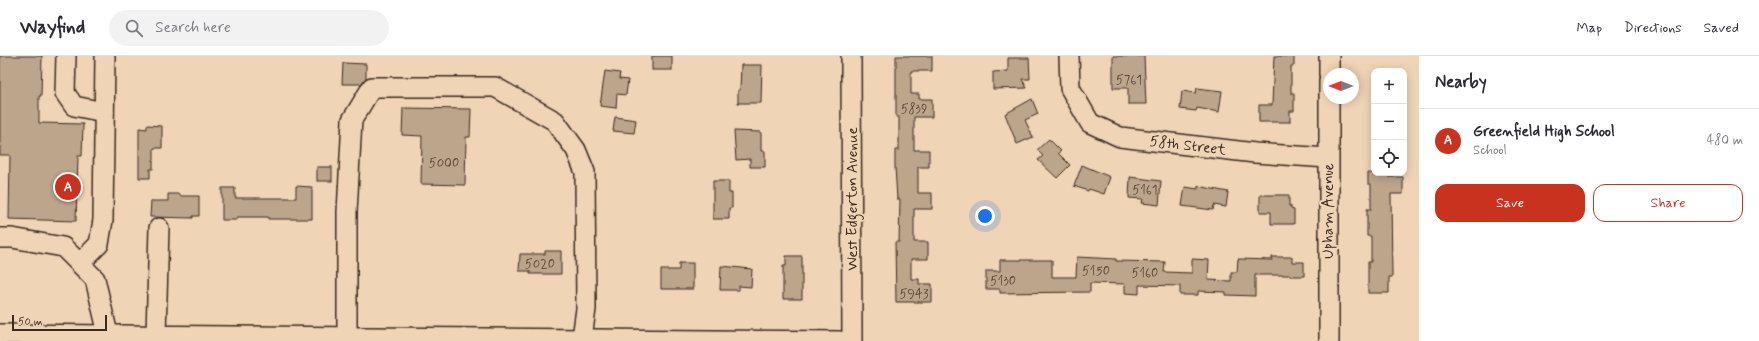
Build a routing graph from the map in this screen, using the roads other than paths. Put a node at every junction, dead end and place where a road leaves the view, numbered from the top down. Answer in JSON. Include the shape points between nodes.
{"nodes":[{"id":1,"x":66,"y":56,"type":"edge"},
{"id":2,"x":105,"y":56,"type":"edge"},
{"id":3,"x":851,"y":56,"type":"edge"},
{"id":4,"x":1069,"y":56,"type":"edge"},
{"id":5,"x":1329,"y":56,"type":"edge"},
{"id":6,"x":1329,"y":68,"type":"edge"},
{"id":7,"x":1329,"y":104,"type":"edge"},
{"id":8,"x":104,"y":112,"type":"junction"},
{"id":9,"x":1328,"y":158,"type":"junction"},
{"id":10,"x":159,"y":228,"type":"dead end"},
{"id":11,"x":0,"y":238,"type":"edge"},
{"id":12,"x":80,"y":263,"type":"junction"},
{"id":13,"x":108,"y":334,"type":"junction"},
{"id":14,"x":156,"y":334,"type":"junction"},
{"id":15,"x":6,"y":336,"type":"edge"},
{"id":16,"x":347,"y":336,"type":"junction"},
{"id":17,"x":40,"y":337,"type":"edge"},
{"id":18,"x":582,"y":338,"type":"junction"},
{"id":19,"x":466,"y":339,"type":"edge"},
{"id":20,"x":840,"y":341,"type":"edge"},
{"id":21,"x":852,"y":341,"type":"edge"},
{"id":22,"x":1329,"y":341,"type":"edge"}],
"edges":[{"from":1,"to":8,"type":"street","via":[[65,93],[74,106]]},
{"from":2,"to":8,"type":"street"},
{"from":3,"to":21,"type":"street","name":"West Edgerton Avenue"},
{"from":4,"to":9,"type":"street","name":"58th Street","via":[[1070,88],[1090,123],[1120,136],[1255,153]]},
{"from":5,"to":6,"type":"street"},
{"from":7,"to":9,"type":"street","name":"Upham Avenue"},
{"from":8,"to":12,"type":"street","via":[[103,220],[99,244]]},
{"from":9,"to":22,"type":"street","name":"Upham Avenue"},
{"from":10,"to":14,"type":"street"},
{"from":11,"to":12,"type":"street","via":[[63,247]]},
{"from":12,"to":13,"type":"street","via":[[95,279]]},
{"from":13,"to":14,"type":"street"},
{"from":13,"to":17,"type":"street"},
{"from":14,"to":16,"type":"street"},
{"from":15,"to":17,"type":"street"},
{"from":16,"to":18,"type":"street","via":[[347,212],[352,120],[372,87],[496,87],[555,121],[576,150],[585,172],[586,309]]},
{"from":16,"to":19,"type":"street"},
{"from":18,"to":19,"type":"street"},
{"from":18,"to":20,"type":"street"}]}
